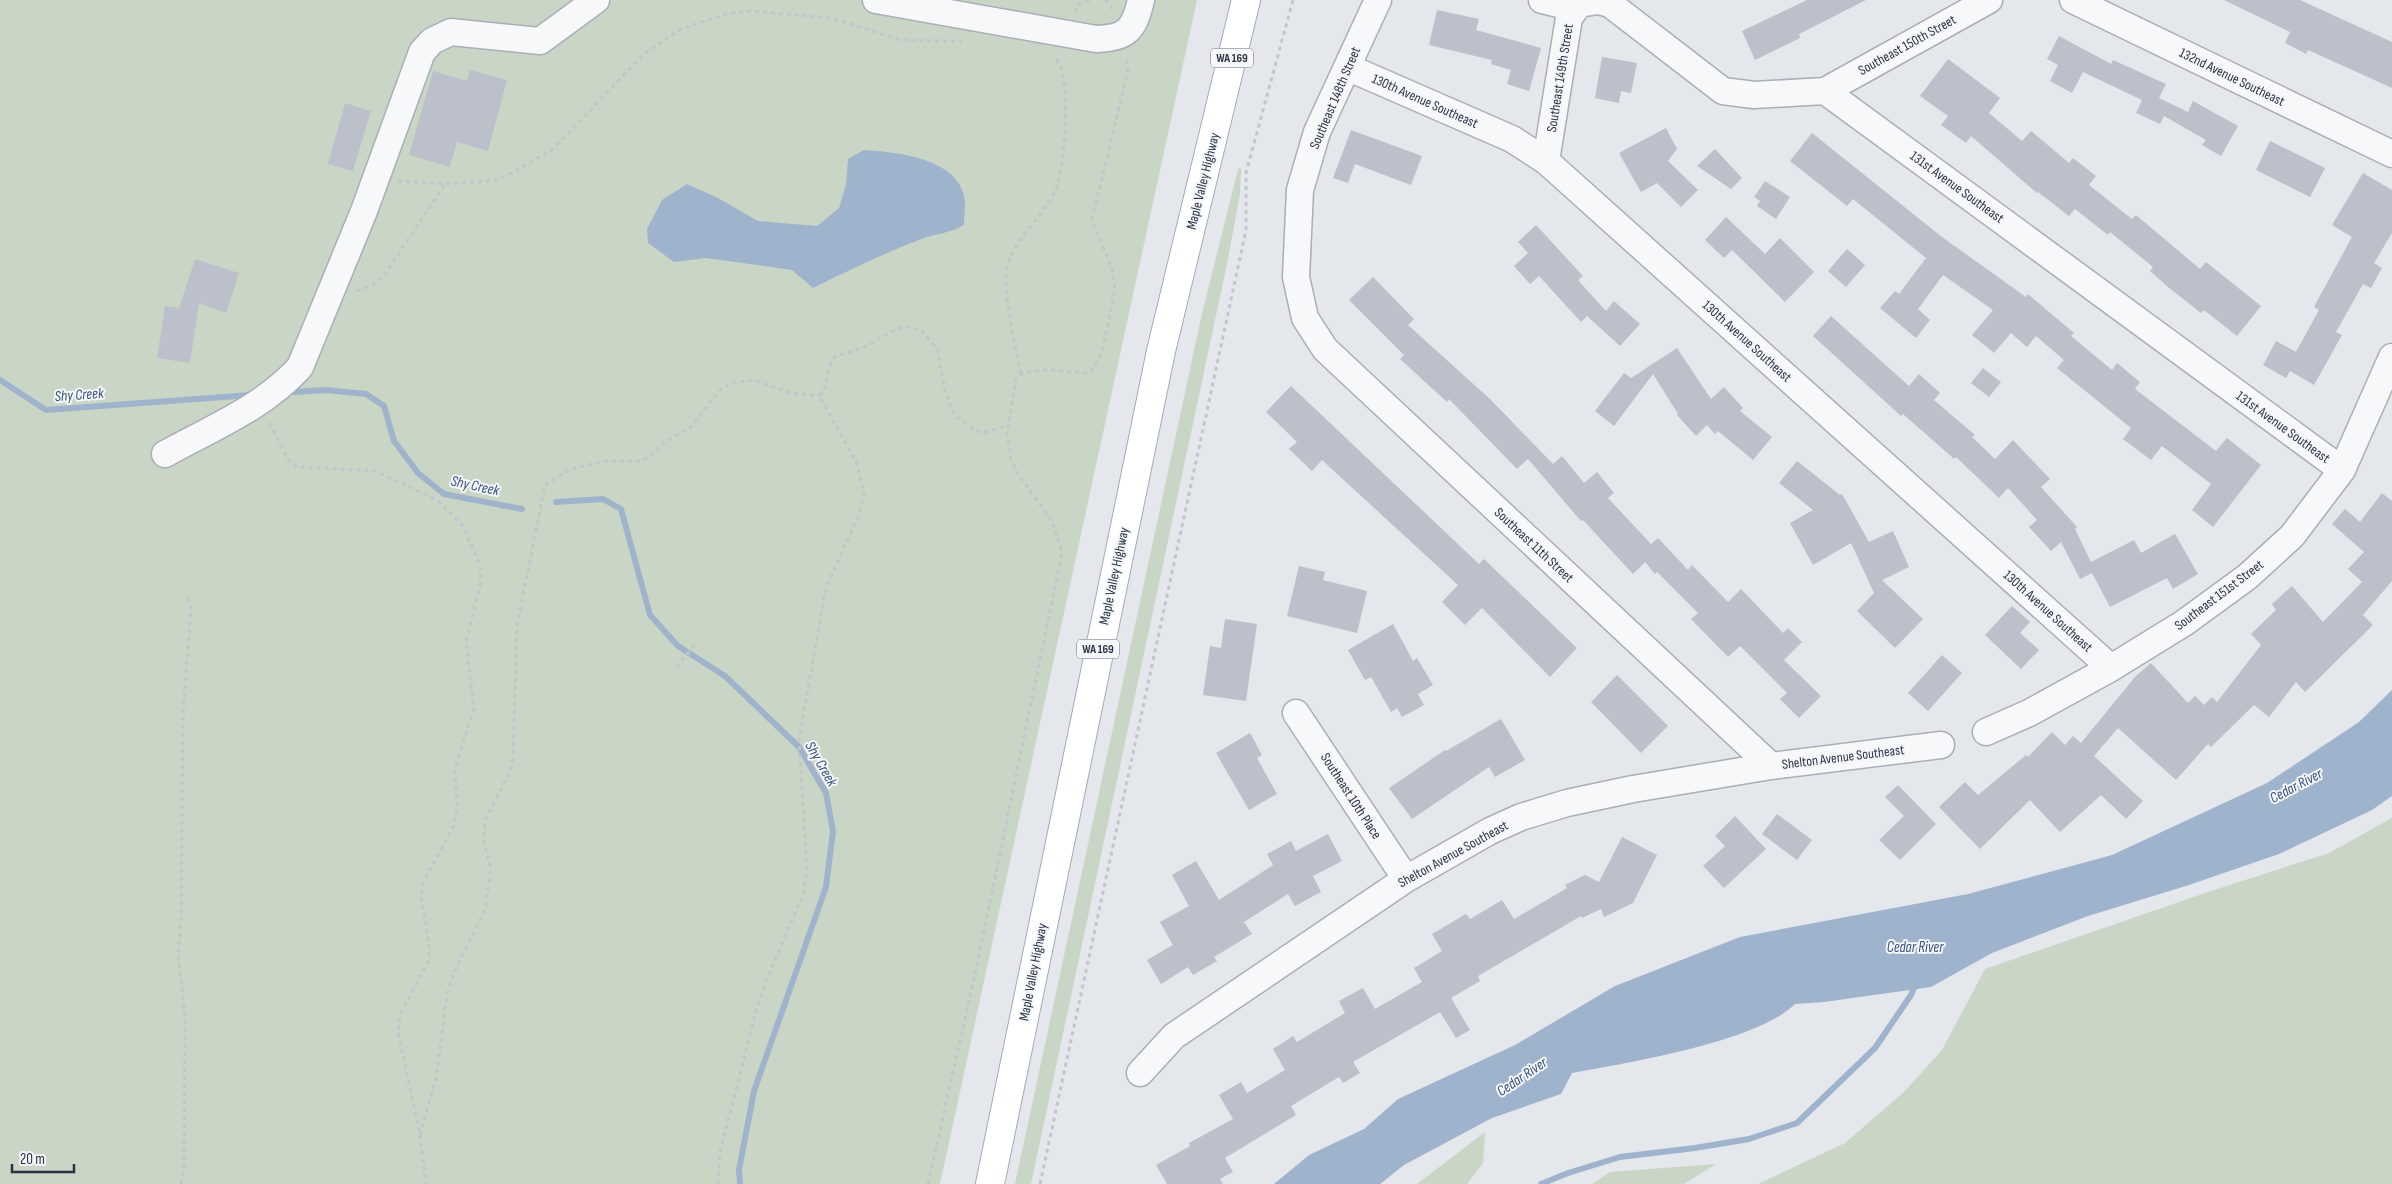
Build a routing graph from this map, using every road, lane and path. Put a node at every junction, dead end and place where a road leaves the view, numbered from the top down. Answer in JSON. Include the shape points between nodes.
{"nodes":[{"id":1,"x":596,"y":0,"type":"edge"},
{"id":2,"x":876,"y":0,"type":"edge"},
{"id":3,"x":1092,"y":0,"type":"edge"},
{"id":4,"x":1105,"y":0,"type":"edge"},
{"id":5,"x":1141,"y":0,"type":"edge"},
{"id":6,"x":1246,"y":0,"type":"edge"},
{"id":7,"x":1293,"y":0,"type":"edge"},
{"id":8,"x":1378,"y":0,"type":"edge"},
{"id":9,"x":1542,"y":0,"type":"edge"},
{"id":10,"x":1989,"y":0,"type":"edge"},
{"id":11,"x":2072,"y":0,"type":"edge"},
{"id":12,"x":1581,"y":2,"type":"edge"},
{"id":13,"x":1070,"y":34,"type":"junction"},
{"id":14,"x":1121,"y":36,"type":"junction"},
{"id":15,"x":966,"y":41,"type":"dead end"},
{"id":16,"x":1052,"y":55,"type":"junction"},
{"id":17,"x":1043,"y":56,"type":"dead end"},
{"id":18,"x":1347,"y":67,"type":"junction"},
{"id":19,"x":1825,"y":91,"type":"junction"},
{"id":20,"x":2392,"y":154,"type":"edge"},
{"id":21,"x":1546,"y":161,"type":"junction"},
{"id":22,"x":375,"y":180,"type":"junction"},
{"id":23,"x":446,"y":184,"type":"junction"},
{"id":24,"x":326,"y":302,"type":"junction"},
{"id":25,"x":1305,"y":318,"type":"joint"},
{"id":26,"x":2392,"y":357,"type":"edge"},
{"id":27,"x":1021,"y":373,"type":"junction"},
{"id":28,"x":819,"y":396,"type":"junction"},
{"id":29,"x":260,"y":402,"type":"junction"},
{"id":30,"x":1008,"y":424,"type":"junction"},
{"id":31,"x":165,"y":454,"type":"dead end"},
{"id":32,"x":2342,"y":470,"type":"junction"},
{"id":33,"x":188,"y":596,"type":"dead end"},
{"id":34,"x":694,"y":644,"type":"dead end"},
{"id":35,"x":677,"y":667,"type":"dead end"},
{"id":36,"x":2111,"y":668,"type":"junction"},
{"id":37,"x":1296,"y":712,"type":"dead end"},
{"id":38,"x":1986,"y":732,"type":"dead end"},
{"id":39,"x":1941,"y":745,"type":"dead end"},
{"id":40,"x":1770,"y":766,"type":"junction"},
{"id":41,"x":1406,"y":880,"type":"junction"},
{"id":42,"x":1140,"y":1074,"type":"dead end"},
{"id":43,"x":420,"y":1135,"type":"junction"},
{"id":44,"x":181,"y":1184,"type":"edge"},
{"id":45,"x":426,"y":1184,"type":"edge"},
{"id":46,"x":718,"y":1184,"type":"edge"},
{"id":47,"x":928,"y":1184,"type":"edge"},
{"id":48,"x":990,"y":1184,"type":"edge"},
{"id":49,"x":1040,"y":1184,"type":"edge"}],
"edges":[{"from":1,"to":22,"type":"street","via":[[540,41],[451,32],[432,41],[422,52]]},
{"from":2,"to":13,"type":"street"},
{"from":3,"to":13,"type":"path","via":[[1077,5]]},
{"from":4,"to":14,"type":"path","via":[[1116,12]]},
{"from":5,"to":14,"type":"street","via":[[1132,28]]},
{"from":6,"to":48,"type":"main road","name":"Maple Valley Highway","number":"WA 169","via":[[1161,351]]},
{"from":7,"to":49,"type":"path","via":[[1246,173],[1246,230]]},
{"from":8,"to":18,"type":"street","name":"Southeast 148th Street"},
{"from":9,"to":12,"type":"street","via":[[1566,6]]},
{"from":10,"to":19,"type":"street","name":"Southeast 150th Street"},
{"from":11,"to":20,"type":"street","name":"132nd Avenue Southeast"},
{"from":12,"to":19,"type":"street","via":[[1610,4],[1723,91],[1754,95]]},
{"from":12,"to":21,"type":"street","name":"Southeast 149th Street","via":[[1569,18]]},
{"from":13,"to":14,"type":"street","via":[[1096,39]]},
{"from":13,"to":16,"type":"path","via":[[1064,47]]},
{"from":14,"to":27,"type":"path","via":[[1128,71],[1092,219],[1112,270],[1115,289],[1102,353],[1091,371],[1085,373],[1030,370]]},
{"from":15,"to":23,"type":"path","via":[[900,40],[832,18],[752,11],[707,18],[683,28],[645,53],[552,149],[495,180]]},
{"from":16,"to":17,"type":"path"},
{"from":16,"to":27,"type":"path","via":[[1061,67],[1066,90],[1057,186],[1017,244],[1006,268],[1013,338]]},
{"from":18,"to":21,"type":"street","name":"130th Avenue Southeast","via":[[1512,139]]},
{"from":18,"to":25,"type":"street","name":"Southeast 148th Street","via":[[1317,132],[1300,190],[1296,277]]},
{"from":19,"to":32,"type":"street","name":"131st Avenue Southeast"},
{"from":21,"to":36,"type":"street","name":"130th Avenue Southeast"},
{"from":22,"to":23,"type":"path"},
{"from":22,"to":24,"type":"street"},
{"from":23,"to":24,"type":"path","via":[[373,285]]},
{"from":24,"to":29,"type":"street","via":[[300,367]]},
{"from":25,"to":40,"type":"street","name":"Southeast 11th Street","via":[[1325,349]]},
{"from":26,"to":32,"type":"street","name":"Southeast 151st Street"},
{"from":27,"to":30,"type":"path","via":[[1016,378]]},
{"from":28,"to":30,"type":"path","via":[[835,357],[867,346],[898,328],[910,327],[922,331],[937,349],[945,391],[954,415],[976,431],[987,432]]},
{"from":28,"to":43,"type":"path","via":[[791,393],[754,380],[732,383],[722,388],[691,427],[666,441],[648,458],[606,461],[571,469],[545,485],[517,626],[513,759],[510,772],[485,820],[484,843],[491,868],[485,910],[456,968],[447,994],[436,1078]]},
{"from":28,"to":46,"type":"path","via":[[857,463],[864,494],[859,515],[824,598],[799,740],[807,870],[803,894],[762,991],[720,1152]]},
{"from":29,"to":31,"type":"street"},
{"from":29,"to":43,"type":"path","via":[[288,460],[298,467],[375,471],[437,500],[462,526],[480,565],[480,581],[466,641],[474,709],[455,768],[458,808],[453,827],[423,884],[421,896],[429,960],[400,1014],[398,1032]]},
{"from":30,"to":47,"type":"path","via":[[1011,460],[1052,521],[1062,552],[980,951]]},
{"from":32,"to":36,"type":"street","name":"Southeast 151st Street","via":[[2292,536],[2247,577],[2184,623]]},
{"from":33,"to":44,"type":"path","via":[[182,913],[178,954],[185,1017],[184,1169]]},
{"from":34,"to":35,"type":"path"},
{"from":36,"to":38,"type":"street","name":"Southeast 151st Street"},
{"from":37,"to":41,"type":"street","name":"Southeast 10th Place"},
{"from":39,"to":40,"type":"street","name":"Shelton Avenue Southeast"},
{"from":40,"to":41,"type":"street","name":"Shelton Avenue Southeast","via":[[1633,789],[1521,817],[1490,831]]},
{"from":41,"to":42,"type":"street","name":"Shelton Avenue Southeast","via":[[1174,1036]]},
{"from":43,"to":45,"type":"path"}]}
